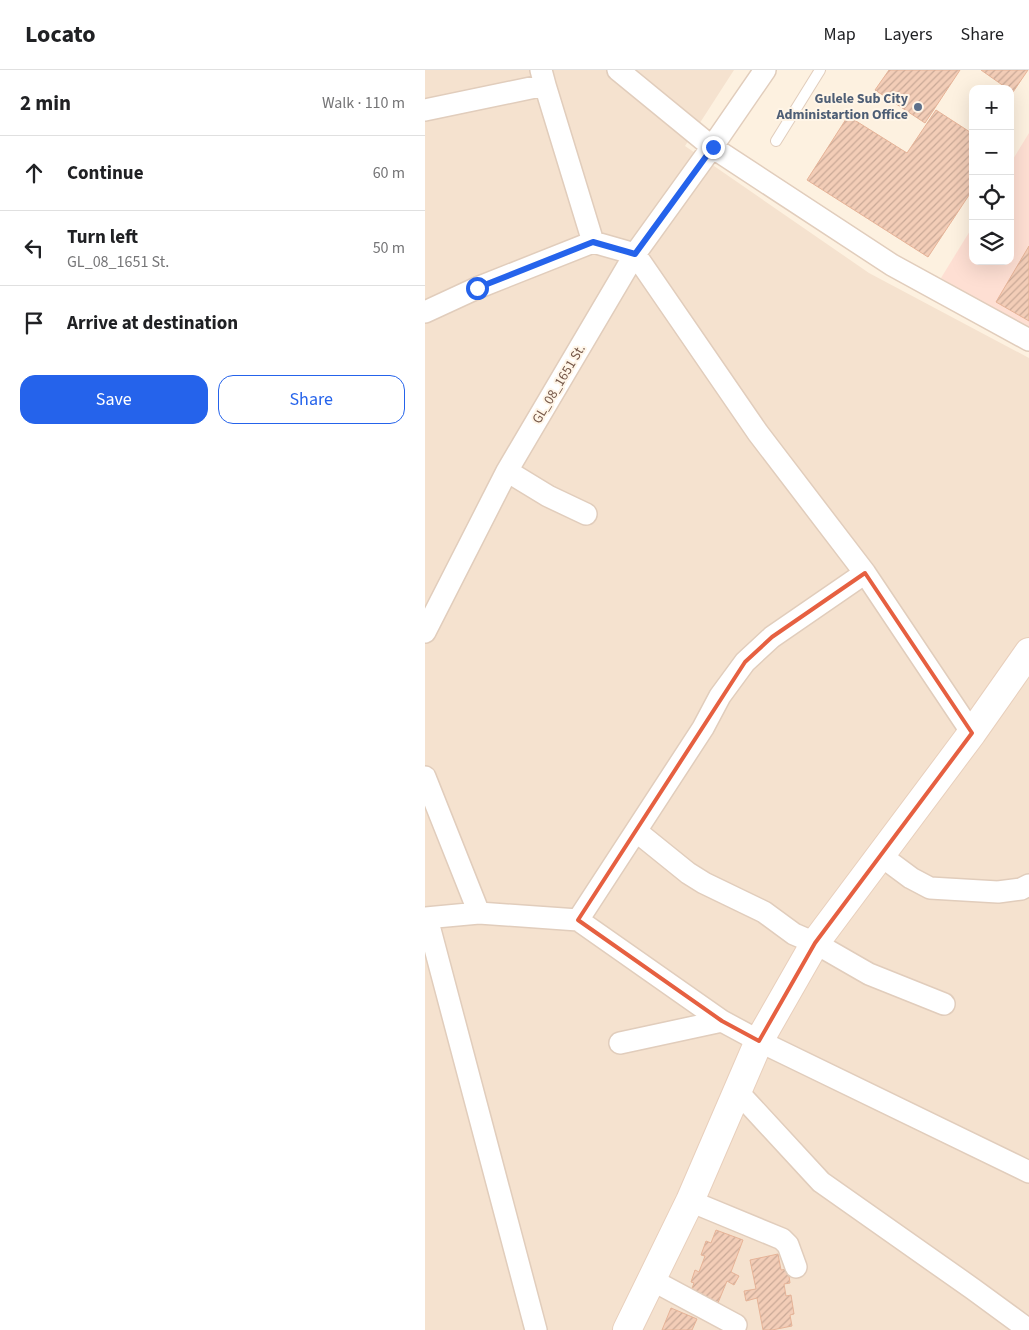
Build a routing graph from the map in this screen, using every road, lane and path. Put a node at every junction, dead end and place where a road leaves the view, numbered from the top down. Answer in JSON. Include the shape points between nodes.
{"nodes":[{"id":1,"x":618,"y":70,"type":"edge"},
{"id":2,"x":765,"y":70,"type":"edge"},
{"id":3,"x":820,"y":70,"type":"edge"},
{"id":4,"x":543,"y":77,"type":"edge"},
{"id":5,"x":425,"y":110,"type":"edge"},
{"id":6,"x":776,"y":141,"type":"dead end"},
{"id":7,"x":713,"y":147,"type":"junction"},
{"id":8,"x":593,"y":242,"type":"junction"},
{"id":9,"x":635,"y":254,"type":"junction"},
{"id":10,"x":425,"y":312,"type":"edge"},
{"id":11,"x":1029,"y":340,"type":"edge"},
{"id":12,"x":507,"y":471,"type":"junction"},
{"id":13,"x":586,"y":514,"type":"dead end"},
{"id":14,"x":865,"y":573,"type":"junction"},
{"id":15,"x":425,"y":632,"type":"edge"},
{"id":16,"x":1029,"y":652,"type":"edge"},
{"id":17,"x":972,"y":733,"type":"junction"},
{"id":18,"x":425,"y":776,"type":"edge"},
{"id":19,"x":636,"y":831,"type":"junction"},
{"id":20,"x":881,"y":855,"type":"junction"},
{"id":21,"x":1029,"y":886,"type":"edge"},
{"id":22,"x":479,"y":913,"type":"junction"},
{"id":23,"x":426,"y":918,"type":"edge"},
{"id":24,"x":578,"y":920,"type":"junction"},
{"id":25,"x":815,"y":943,"type":"junction"},
{"id":26,"x":944,"y":1004,"type":"dead end"},
{"id":27,"x":721,"y":1021,"type":"junction"},
{"id":28,"x":759,"y":1041,"type":"junction"},
{"id":29,"x":620,"y":1043,"type":"dead end"},
{"id":30,"x":737,"y":1091,"type":"junction"},
{"id":31,"x":1029,"y":1172,"type":"edge"},
{"id":32,"x":690,"y":1201,"type":"junction"},
{"id":33,"x":796,"y":1267,"type":"dead end"},
{"id":34,"x":652,"y":1280,"type":"junction"},
{"id":35,"x":736,"y":1325,"type":"dead end"},
{"id":36,"x":536,"y":1330,"type":"edge"},
{"id":37,"x":627,"y":1330,"type":"edge"},
{"id":38,"x":1029,"y":1330,"type":"edge"}],
"edges":[{"from":1,"to":7,"type":"street"},
{"from":2,"to":7,"type":"street","name":"GL_08_1651 St."},
{"from":3,"to":6,"type":"lane"},
{"from":4,"to":5,"type":"street"},
{"from":4,"to":8,"type":"street"},
{"from":7,"to":9,"type":"street","name":"GL_08_1651 St."},
{"from":7,"to":11,"type":"street","via":[[892,266]]},
{"from":8,"to":9,"type":"street"},
{"from":8,"to":10,"type":"street"},
{"from":9,"to":12,"type":"street","name":"GL_08_1651 St."},
{"from":9,"to":14,"type":"street","via":[[758,433]]},
{"from":12,"to":13,"type":"street"},
{"from":12,"to":15,"type":"street","name":"GL_08_1651 St."},
{"from":14,"to":17,"type":"street"},
{"from":14,"to":19,"type":"street","via":[[772,637],[745,662],[720,696]]},
{"from":16,"to":17,"type":"main road"},
{"from":17,"to":20,"type":"main road"},
{"from":18,"to":22,"type":"street"},
{"from":19,"to":24,"type":"street"},
{"from":19,"to":25,"type":"street","via":[[703,883],[764,912],[794,934]]},
{"from":20,"to":21,"type":"street","via":[[930,888],[998,892]]},
{"from":20,"to":25,"type":"main road"},
{"from":22,"to":23,"type":"street"},
{"from":22,"to":24,"type":"street"},
{"from":23,"to":36,"type":"street"},
{"from":24,"to":27,"type":"street"},
{"from":25,"to":26,"type":"street","via":[[869,974]]},
{"from":25,"to":28,"type":"main road"},
{"from":27,"to":28,"type":"street"},
{"from":27,"to":29,"type":"street"},
{"from":28,"to":30,"type":"main road"},
{"from":28,"to":31,"type":"street"},
{"from":30,"to":32,"type":"main road"},
{"from":30,"to":38,"type":"street","via":[[821,1182]]},
{"from":32,"to":33,"type":"street","via":[[782,1239],[788,1245]]},
{"from":32,"to":34,"type":"main road"},
{"from":34,"to":35,"type":"street"},
{"from":34,"to":37,"type":"main road"}]}
